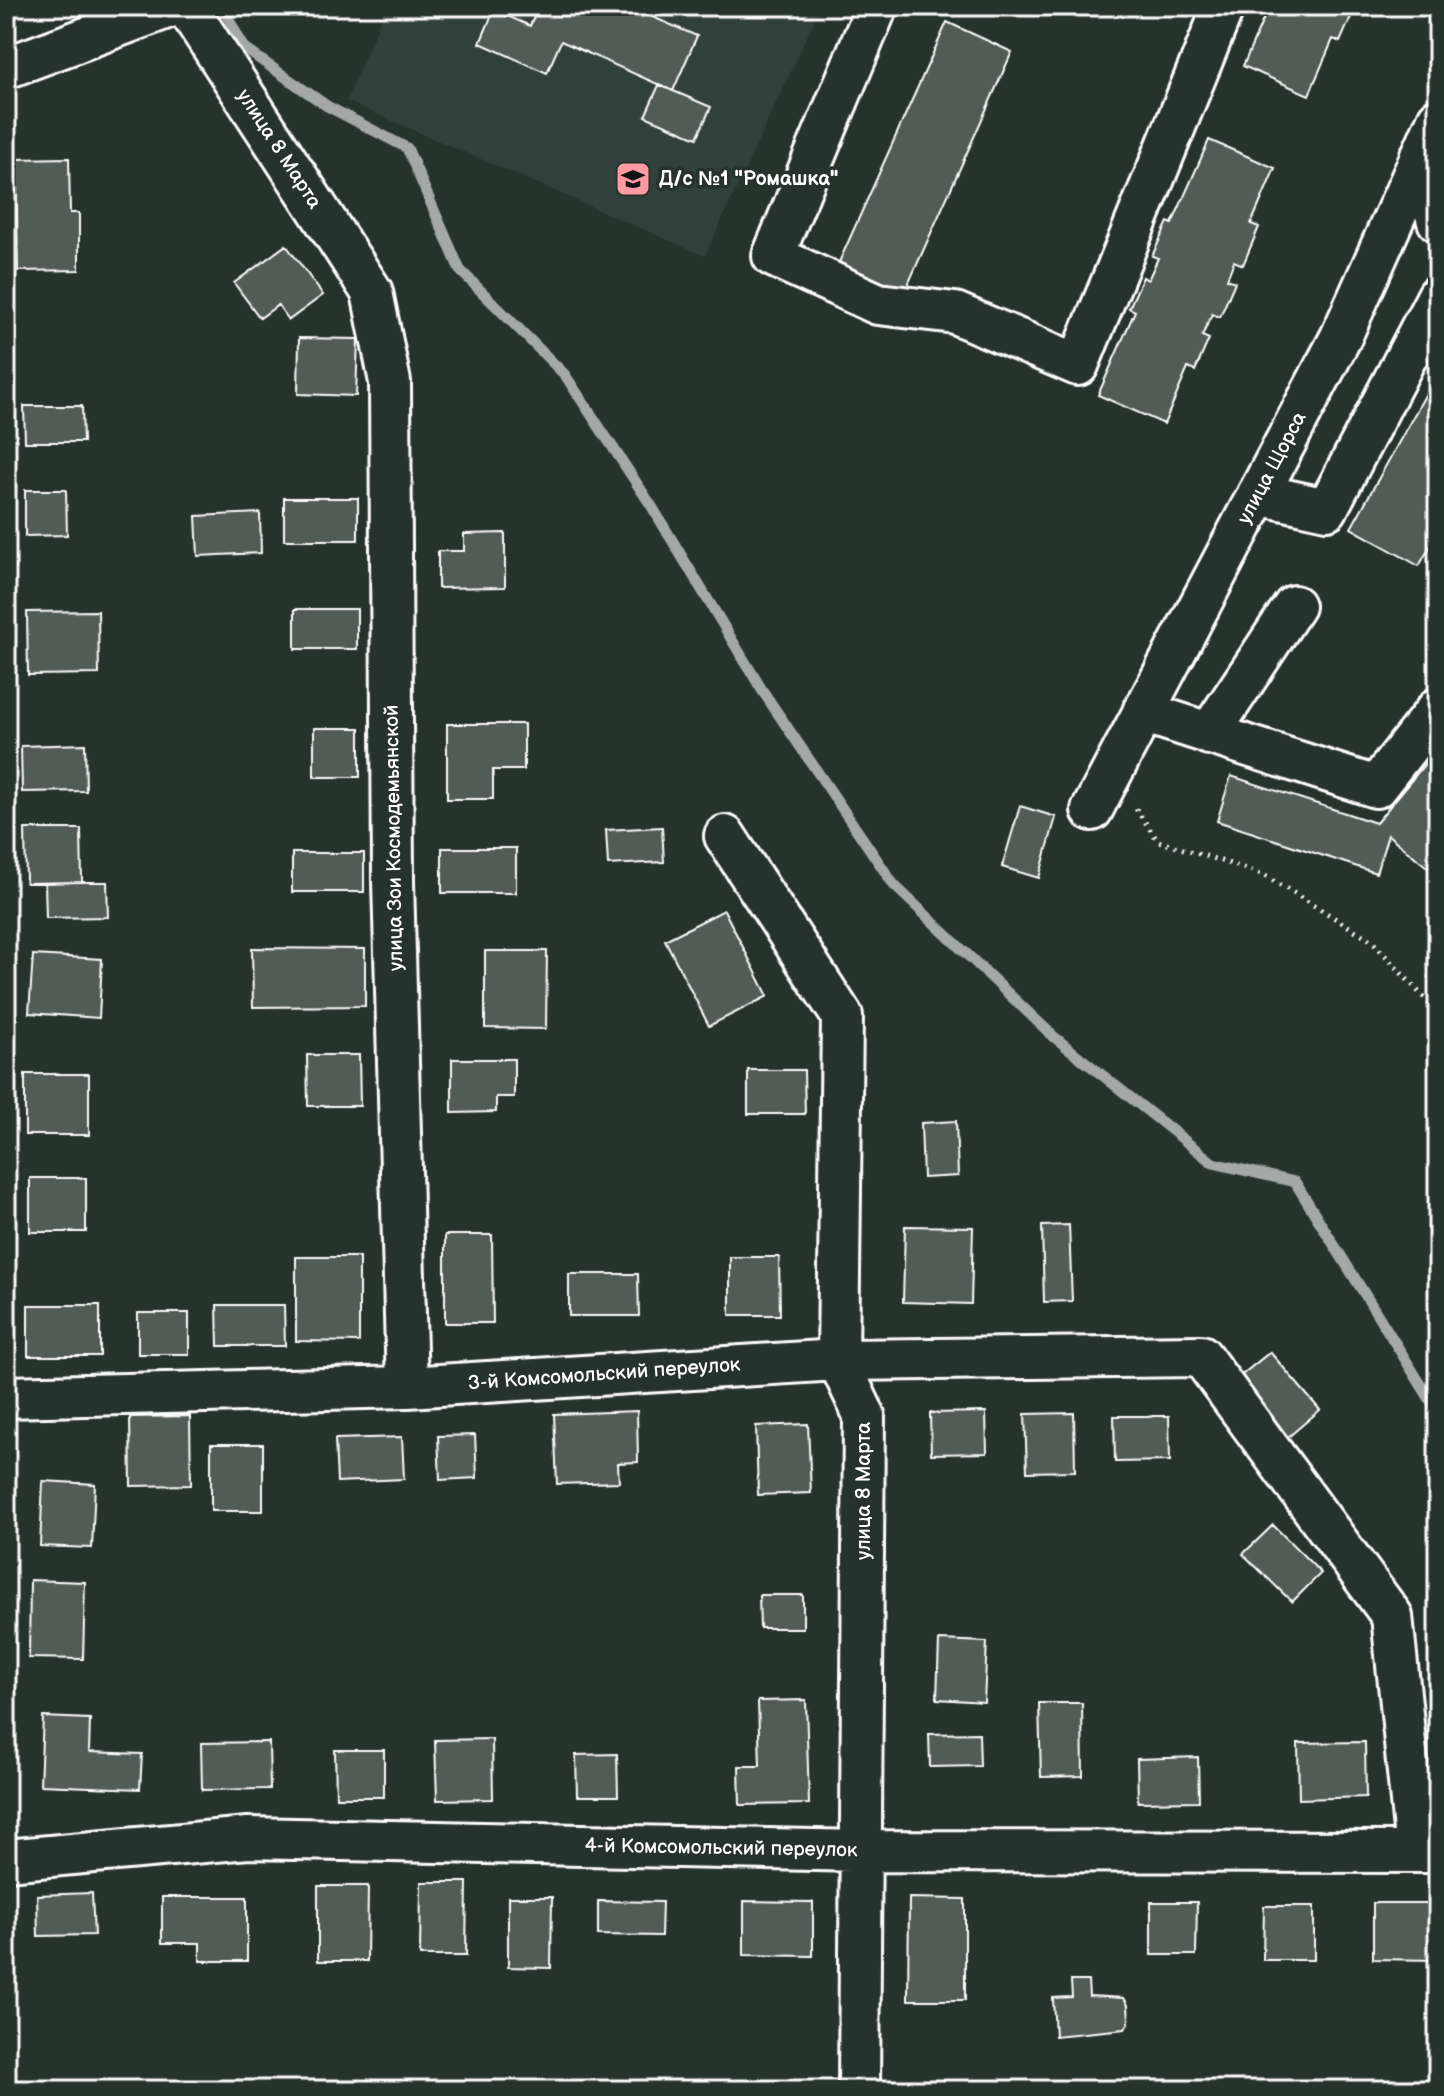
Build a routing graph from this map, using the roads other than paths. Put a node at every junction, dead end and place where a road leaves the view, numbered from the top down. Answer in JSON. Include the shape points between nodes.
{"nodes":[{"id":1,"x":172,"y":6,"type":"edge"},
{"id":2,"x":186,"y":6,"type":"edge"},
{"id":3,"x":877,"y":6,"type":"edge"},
{"id":4,"x":1224,"y":6,"type":"edge"},
{"id":5,"x":6,"y":68,"type":"edge"},
{"id":6,"x":1438,"y":119,"type":"edge"},
{"id":7,"x":1420,"y":158,"type":"junction"},
{"id":8,"x":1438,"y":221,"type":"edge"},
{"id":9,"x":372,"y":292,"type":"joint"},
{"id":10,"x":1438,"y":296,"type":"edge"},
{"id":11,"x":1258,"y":494,"type":"junction"},
{"id":12,"x":1294,"y":606,"type":"dead end"},
{"id":13,"x":1438,"y":708,"type":"edge"},
{"id":14,"x":1143,"y":712,"type":"junction"},
{"id":15,"x":1209,"y":734,"type":"junction"},
{"id":16,"x":1092,"y":810,"type":"dead end"},
{"id":17,"x":725,"y":836,"type":"dead end"},
{"id":18,"x":838,"y":1360,"type":"junction"},
{"id":19,"x":407,"y":1387,"type":"junction"},
{"id":20,"x":6,"y":1397,"type":"edge"},
{"id":21,"x":863,"y":1851,"type":"junction"},
{"id":22,"x":1427,"y":1851,"type":"edge"},
{"id":23,"x":6,"y":1860,"type":"edge"},
{"id":24,"x":859,"y":2090,"type":"edge"}],
"edges":[{"from":1,"to":5,"type":"street"},
{"from":2,"to":9,"type":"street","name":"улица 8 Марта"},
{"from":3,"to":4,"type":"street","via":[[773,256],[878,304],[955,313],[1078,365]]},
{"from":6,"to":7,"type":"street","name":"улица Щорса"},
{"from":7,"to":8,"type":"street"},
{"from":7,"to":11,"type":"street","name":"улица Щорса","via":[[1341,337]]},
{"from":9,"to":19,"type":"street","name":"улица Зои Космодемьянской","via":[[390,382],[393,881]]},
{"from":10,"to":11,"type":"street","via":[[1327,509]]},
{"from":11,"to":14,"type":"street","name":"улица Щорса"},
{"from":12,"to":15,"type":"street"},
{"from":13,"to":15,"type":"street","via":[[1376,787]]},
{"from":14,"to":15,"type":"street"},
{"from":14,"to":16,"type":"street","name":"улица Щорса"},
{"from":17,"to":18,"type":"street","name":"улица 8 Марта","via":[[842,1016]]},
{"from":18,"to":19,"type":"street","name":"3-й Комсомольский переулок"},
{"from":18,"to":21,"type":"street","name":"улица 8 Марта","via":[[864,1415]]},
{"from":18,"to":22,"type":"street","name":"3-й Комсомольский переулок","via":[[1201,1356],[1392,1616]]},
{"from":19,"to":20,"type":"street","name":"3-й Комсомольский переулок"},
{"from":21,"to":22,"type":"street","name":"4-й Комсомольский переулок"},
{"from":21,"to":23,"type":"street","name":"4-й Комсомольский переулок","via":[[248,1838]]},
{"from":21,"to":24,"type":"street","name":"улица 8 Марта"}]}
